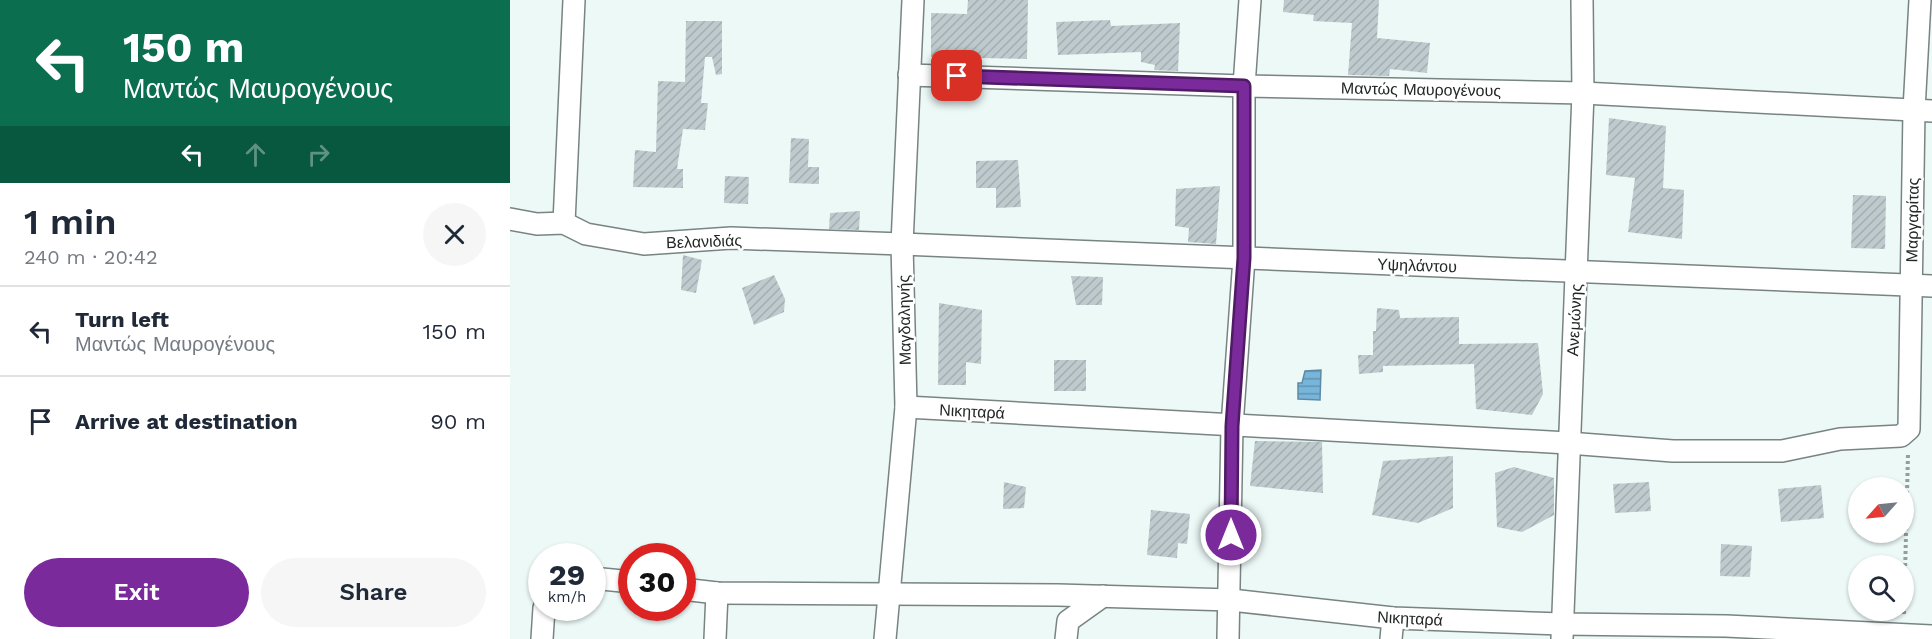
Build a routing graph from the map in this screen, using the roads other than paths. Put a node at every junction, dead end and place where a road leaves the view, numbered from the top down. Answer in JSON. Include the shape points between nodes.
{"nodes":[{"id":1,"x":574,"y":0,"type":"edge"},
{"id":2,"x":912,"y":0,"type":"edge"},
{"id":3,"x":1250,"y":0,"type":"edge"},
{"id":4,"x":1582,"y":0,"type":"edge"},
{"id":5,"x":1920,"y":0,"type":"edge"},
{"id":6,"x":909,"y":75,"type":"junction"},
{"id":7,"x":1244,"y":86,"type":"junction"},
{"id":8,"x":1583,"y":93,"type":"junction"},
{"id":9,"x":1923,"y":111,"type":"edge"},
{"id":10,"x":510,"y":219,"type":"edge"},
{"id":11,"x":564,"y":223,"type":"junction"},
{"id":12,"x":902,"y":244,"type":"junction"},
{"id":13,"x":1244,"y":258,"type":"junction"},
{"id":14,"x":1577,"y":272,"type":"junction"},
{"id":15,"x":1922,"y":286,"type":"edge"},
{"id":16,"x":906,"y":406,"type":"junction"},
{"id":17,"x":1232,"y":426,"type":"junction"},
{"id":18,"x":1905,"y":432,"type":"joint"},
{"id":19,"x":1568,"y":443,"type":"junction"},
{"id":20,"x":696,"y":591,"type":"edge"},
{"id":21,"x":888,"y":592,"type":"junction"},
{"id":22,"x":717,"y":593,"type":"junction"},
{"id":23,"x":1102,"y":596,"type":"junction"},
{"id":24,"x":1231,"y":600,"type":"junction"},
{"id":25,"x":1393,"y":618,"type":"junction"},
{"id":26,"x":543,"y":621,"type":"edge"},
{"id":27,"x":1562,"y":632,"type":"edge"},
{"id":28,"x":1726,"y":633,"type":"edge"},
{"id":29,"x":1932,"y":636,"type":"edge"},
{"id":30,"x":542,"y":639,"type":"edge"},
{"id":31,"x":716,"y":639,"type":"edge"},
{"id":32,"x":885,"y":639,"type":"edge"},
{"id":33,"x":1066,"y":639,"type":"edge"},
{"id":34,"x":1228,"y":639,"type":"edge"},
{"id":35,"x":1391,"y":639,"type":"edge"}],
"edges":[{"from":1,"to":11,"type":"street"},
{"from":2,"to":6,"type":"street","name":"Μαγδαληνής"},
{"from":3,"to":7,"type":"street"},
{"from":4,"to":8,"type":"street","name":"Ανεμώνης"},
{"from":5,"to":9,"type":"street","name":"Μαργαρίτας"},
{"from":6,"to":7,"type":"street","name":"Μαντώς Μαυρογένους"},
{"from":6,"to":12,"type":"street","name":"Μαγδαληνής"},
{"from":7,"to":8,"type":"street","name":"Μαντώς Μαυρογένους"},
{"from":7,"to":13,"type":"street"},
{"from":8,"to":9,"type":"street","name":"Μαντώς Μαυρογένους"},
{"from":8,"to":14,"type":"street","name":"Ανεμώνης"},
{"from":9,"to":15,"type":"street","name":"Μαργαρίτας"},
{"from":10,"to":11,"type":"street","name":"Βελανιδιάς"},
{"from":11,"to":12,"type":"street","name":"Βελανιδιάς","via":[[586,234],[644,244],[731,238]]},
{"from":12,"to":13,"type":"street","name":"Υψηλάντου"},
{"from":12,"to":16,"type":"street","name":"Μαγδαληνής"},
{"from":13,"to":14,"type":"street","name":"Υψηλάντου"},
{"from":13,"to":17,"type":"street"},
{"from":14,"to":15,"type":"street","name":"Υψηλάντου"},
{"from":14,"to":19,"type":"street","name":"Ανεμώνης"},
{"from":15,"to":18,"type":"street","name":"Μαργαρίτας"},
{"from":16,"to":17,"type":"street","name":"Νικηταρά"},
{"from":16,"to":21,"type":"street","name":"Μαγδαληνής"},
{"from":17,"to":19,"type":"street","name":"Νικηταρά"},
{"from":17,"to":24,"type":"street"},
{"from":18,"to":19,"type":"street","name":"Νικηταρά","via":[[1840,439],[1782,451],[1673,451]]},
{"from":19,"to":27,"type":"street","name":"Ανεμώνης"},
{"from":20,"to":22,"type":"street","name":"Νικηταρά"},
{"from":21,"to":22,"type":"street","name":"Νικηταρά"},
{"from":21,"to":23,"type":"street","name":"Νικηταρά"},
{"from":21,"to":32,"type":"street","name":"Μαγδαληνής"},
{"from":22,"to":31,"type":"street"},
{"from":23,"to":24,"type":"street","name":"Νικηταρά"},
{"from":23,"to":33,"type":"street","via":[[1068,621]]},
{"from":24,"to":25,"type":"street","name":"Νικηταρά"},
{"from":24,"to":34,"type":"street"},
{"from":25,"to":27,"type":"street","name":"Νικηταρά"},
{"from":25,"to":35,"type":"street"},
{"from":26,"to":30,"type":"street"},
{"from":27,"to":28,"type":"street","name":"Νικηταρά"},
{"from":28,"to":29,"type":"street","name":"Νικηταρά"}]}
